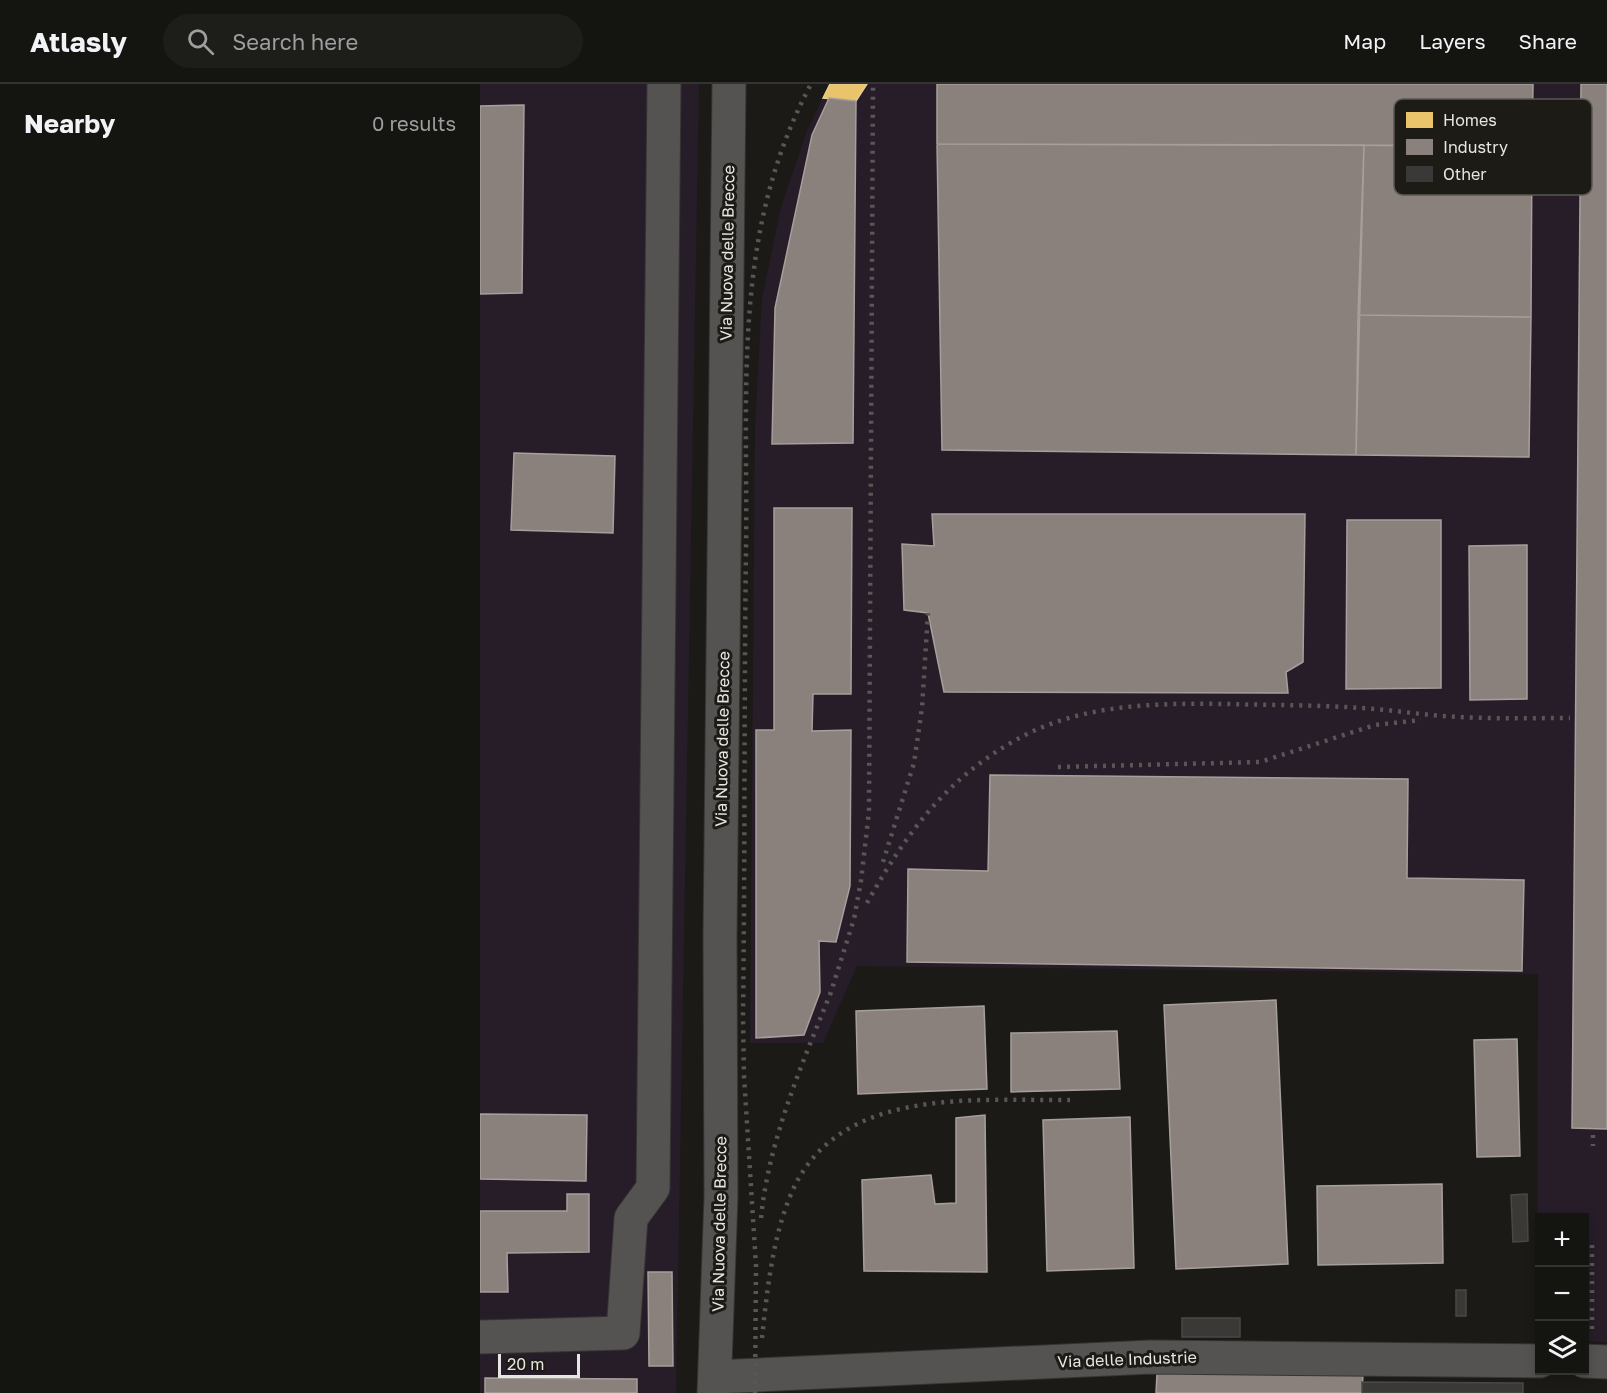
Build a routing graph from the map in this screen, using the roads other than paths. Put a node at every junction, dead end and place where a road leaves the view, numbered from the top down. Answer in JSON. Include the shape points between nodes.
{"nodes":[{"id":1,"x":664,"y":84,"type":"edge"},
{"id":2,"x":729,"y":84,"type":"edge"},
{"id":3,"x":480,"y":1336,"type":"edge"},
{"id":4,"x":1535,"y":1361,"type":"edge"},
{"id":5,"x":1589,"y":1361,"type":"edge"},
{"id":6,"x":1607,"y":1362,"type":"edge"},
{"id":7,"x":714,"y":1385,"type":"edge"}],
"edges":[{"from":1,"to":3,"type":"street","via":[[653,1188],[631,1218],[622,1333]]},
{"from":2,"to":7,"type":"street","name":"Via Nuova delle Brecce","via":[[720,938],[722,1197]]},
{"from":4,"to":7,"type":"street","name":"Via delle Industrie","via":[[1161,1357]]},
{"from":5,"to":6,"type":"street"}]}
